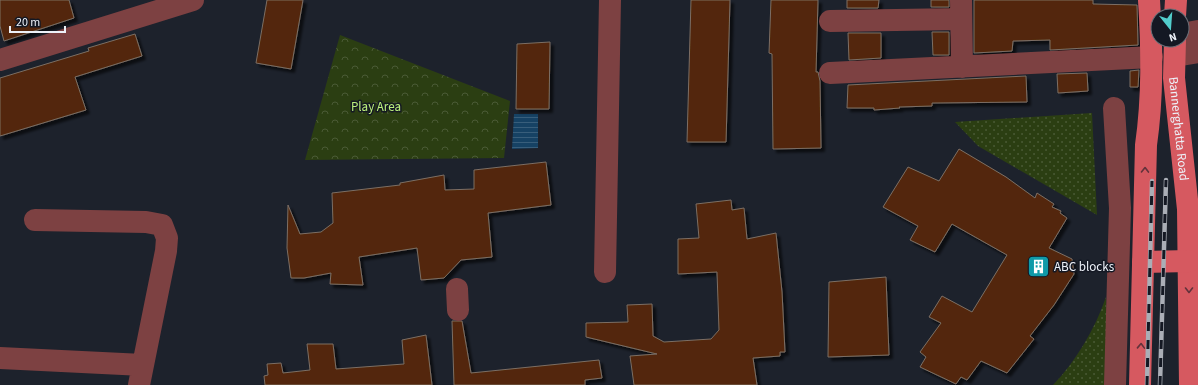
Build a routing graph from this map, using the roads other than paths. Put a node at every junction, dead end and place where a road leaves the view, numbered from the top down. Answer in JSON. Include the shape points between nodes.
{"nodes":[{"id":1,"x":193,"y":0,"type":"edge"},
{"id":2,"x":610,"y":0,"type":"edge"},
{"id":3,"x":1149,"y":0,"type":"edge"},
{"id":4,"x":961,"y":9,"type":"edge"},
{"id":5,"x":830,"y":21,"type":"dead end"},
{"id":6,"x":1175,"y":48,"type":"edge"},
{"id":7,"x":1198,"y":52,"type":"edge"},
{"id":8,"x":1152,"y":58,"type":"junction"},
{"id":9,"x":0,"y":60,"type":"edge"},
{"id":10,"x":962,"y":67,"type":"junction"},
{"id":11,"x":830,"y":73,"type":"dead end"},
{"id":12,"x":1114,"y":108,"type":"dead end"},
{"id":13,"x":34,"y":220,"type":"dead end"},
{"id":14,"x":1189,"y":261,"type":"junction"},
{"id":15,"x":1143,"y":262,"type":"junction"},
{"id":16,"x":605,"y":272,"type":"dead end"},
{"id":17,"x":0,"y":358,"type":"edge"},
{"id":18,"x":141,"y":375,"type":"edge"},
{"id":19,"x":1115,"y":385,"type":"edge"},
{"id":20,"x":1140,"y":385,"type":"edge"},
{"id":21,"x":1190,"y":385,"type":"edge"}],
"edges":[{"from":1,"to":9,"type":"street"},
{"from":2,"to":16,"type":"street"},
{"from":3,"to":8,"type":"main road"},
{"from":4,"to":5,"type":"street"},
{"from":4,"to":10,"type":"street"},
{"from":6,"to":7,"type":"street"},
{"from":6,"to":14,"type":"main road","name":"Bannerghatta Road","via":[[1174,78],[1188,209]]},
{"from":8,"to":10,"type":"street"},
{"from":15,"to":8,"type":"main road","one_way":true,"via":[[1146,145],[1151,107]]},
{"from":10,"to":11,"type":"street"},
{"from":12,"to":19,"type":"street","via":[[1120,208]]},
{"from":13,"to":18,"type":"street","via":[[146,222],[162,225],[168,238]]},
{"from":14,"to":15,"type":"main road"},
{"from":14,"to":21,"type":"main road","name":"Bannerghatta Road","one_way":true},
{"from":20,"to":15,"type":"main road","one_way":true},
{"from":17,"to":18,"type":"street"}]}
